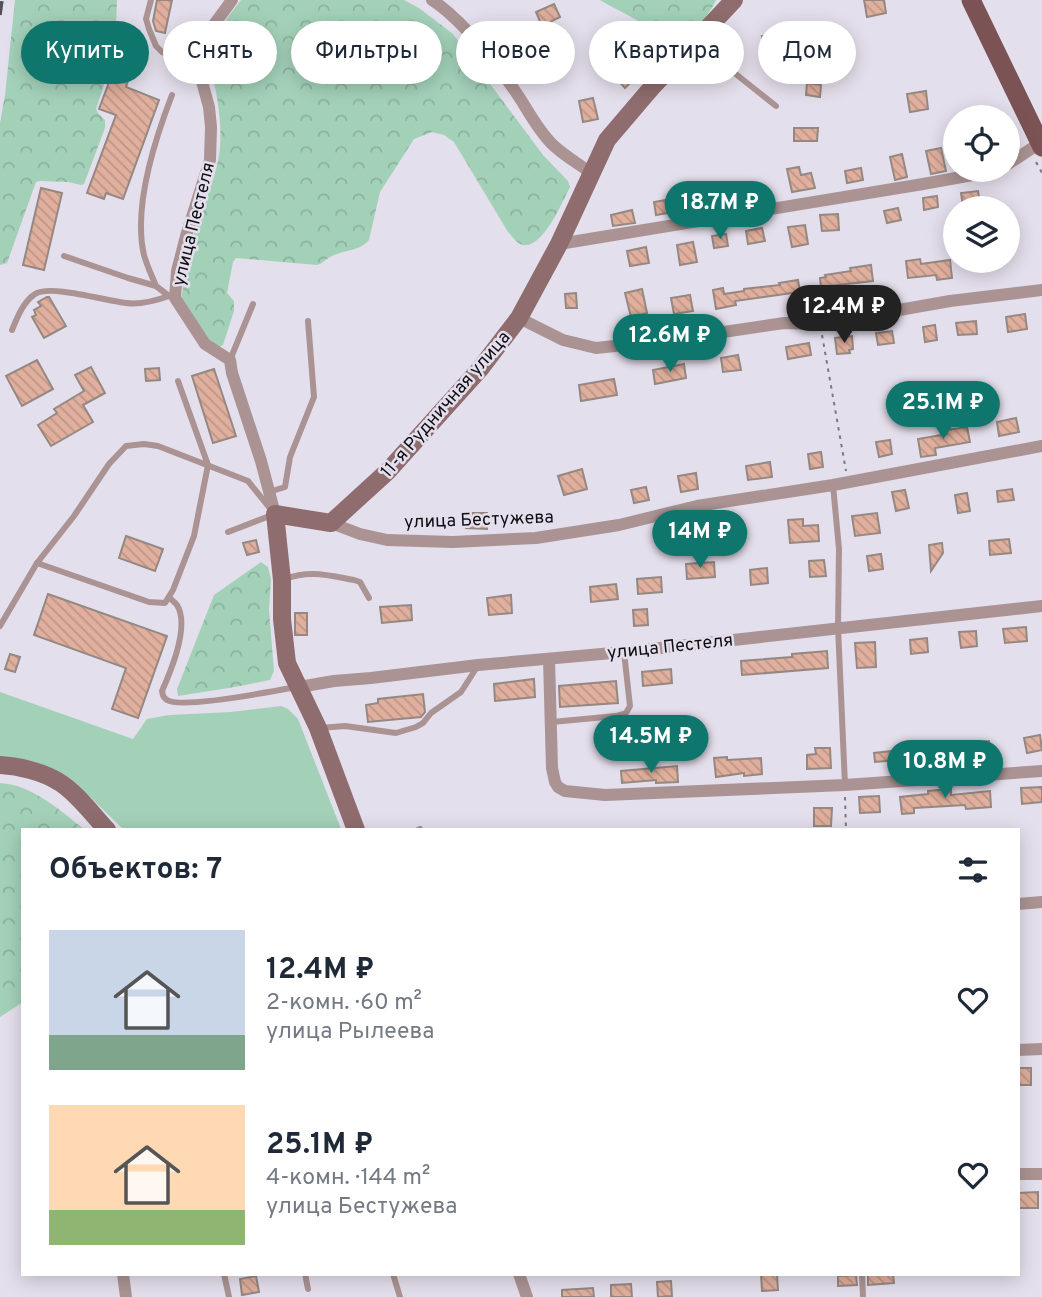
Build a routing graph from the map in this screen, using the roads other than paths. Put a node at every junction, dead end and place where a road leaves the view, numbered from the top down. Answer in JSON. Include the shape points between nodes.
{"nodes":[{"id":1,"x":151,"y":0,"type":"edge"},
{"id":2,"x":232,"y":0,"type":"edge"},
{"id":3,"x":432,"y":0,"type":"edge"},
{"id":4,"x":734,"y":0,"type":"edge"},
{"id":5,"x":971,"y":0,"type":"edge"},
{"id":6,"x":218,"y":21,"type":"edge"},
{"id":7,"x":457,"y":21,"type":"edge"},
{"id":8,"x":714,"y":21,"type":"edge"},
{"id":9,"x":163,"y":52,"type":"edge"},
{"id":10,"x":744,"y":80,"type":"edge"},
{"id":11,"x":203,"y":84,"type":"edge"},
{"id":12,"x":510,"y":84,"type":"edge"},
{"id":13,"x":655,"y":84,"type":"edge"},
{"id":14,"x":172,"y":94,"type":"dead end"},
{"id":15,"x":776,"y":106,"type":"dead end"},
{"id":16,"x":1041,"y":145,"type":"edge"},
{"id":17,"x":1020,"y":157,"type":"edge"},
{"id":18,"x":591,"y":173,"type":"junction"},
{"id":19,"x":943,"y":181,"type":"edge"},
{"id":20,"x":559,"y":244,"type":"junction"},
{"id":21,"x":64,"y":256,"type":"dead end"},
{"id":22,"x":156,"y":286,"type":"junction"},
{"id":23,"x":1042,"y":290,"type":"edge"},
{"id":24,"x":172,"y":297,"type":"junction"},
{"id":25,"x":253,"y":304,"type":"dead end"},
{"id":26,"x":519,"y":317,"type":"junction"},
{"id":27,"x":308,"y":321,"type":"dead end"},
{"id":28,"x":12,"y":330,"type":"dead end"},
{"id":29,"x":230,"y":360,"type":"junction"},
{"id":30,"x":178,"y":381,"type":"dead end"},
{"id":31,"x":1042,"y":446,"type":"edge"},
{"id":32,"x":208,"y":465,"type":"junction"},
{"id":33,"x":833,"y":485,"type":"junction"},
{"id":34,"x":269,"y":492,"type":"junction"},
{"id":35,"x":275,"y":514,"type":"junction"},
{"id":36,"x":331,"y":523,"type":"junction"},
{"id":37,"x":228,"y":532,"type":"dead end"},
{"id":38,"x":37,"y":563,"type":"junction"},
{"id":39,"x":282,"y":580,"type":"junction"},
{"id":40,"x":169,"y":597,"type":"junction"},
{"id":41,"x":369,"y":598,"type":"dead end"},
{"id":42,"x":1042,"y":606,"type":"edge"},
{"id":43,"x":0,"y":626,"type":"edge"},
{"id":44,"x":838,"y":627,"type":"junction"},
{"id":45,"x":624,"y":652,"type":"junction"},
{"id":46,"x":549,"y":659,"type":"junction"},
{"id":47,"x":478,"y":665,"type":"junction"},
{"id":48,"x":299,"y":687,"type":"junction"},
{"id":49,"x":552,"y":722,"type":"junction"},
{"id":50,"x":318,"y":728,"type":"junction"},
{"id":51,"x":0,"y":765,"type":"edge"},
{"id":52,"x":1042,"y":771,"type":"edge"},
{"id":53,"x":845,"y":785,"type":"junction"},
{"id":54,"x":105,"y":828,"type":"edge"},
{"id":55,"x":355,"y":828,"type":"edge"},
{"id":56,"x":1042,"y":902,"type":"edge"},
{"id":57,"x":1020,"y":904,"type":"edge"},
{"id":58,"x":1042,"y":1049,"type":"edge"},
{"id":59,"x":1020,"y":1050,"type":"edge"},
{"id":60,"x":1020,"y":1174,"type":"edge"},
{"id":61,"x":1042,"y":1174,"type":"edge"},
{"id":62,"x":123,"y":1276,"type":"edge"},
{"id":63,"x":224,"y":1276,"type":"edge"},
{"id":64,"x":305,"y":1276,"type":"edge"},
{"id":65,"x":394,"y":1276,"type":"edge"},
{"id":66,"x":520,"y":1276,"type":"edge"},
{"id":67,"x":862,"y":1276,"type":"edge"},
{"id":68,"x":308,"y":1289,"type":"dead end"},
{"id":69,"x":126,"y":1297,"type":"edge"},
{"id":70,"x":229,"y":1297,"type":"edge"},
{"id":71,"x":400,"y":1297,"type":"edge"},
{"id":72,"x":527,"y":1297,"type":"edge"},
{"id":73,"x":863,"y":1297,"type":"edge"}],
"edges":[{"from":1,"to":9,"type":"lane","via":[[146,19]]},
{"from":2,"to":6,"type":"street"},
{"from":3,"to":7,"type":"street"},
{"from":4,"to":8,"type":"main road","name":"11-я Рудничная улица"},
{"from":5,"to":16,"type":"main road"},
{"from":10,"to":15,"type":"lane"},
{"from":11,"to":24,"type":"street","name":"улица Пестеля","via":[[210,117],[210,160]]},
{"from":12,"to":18,"type":"street","via":[[553,145]]},
{"from":13,"to":18,"type":"main road","name":"11-я Рудничная улица","via":[[607,140]]},
{"from":14,"to":22,"type":"lane","via":[[157,134],[141,213],[145,255]]},
{"from":16,"to":17,"type":"street"},
{"from":18,"to":20,"type":"main road","name":"11-я Рудничная улица"},
{"from":19,"to":20,"type":"street"},
{"from":20,"to":26,"type":"main road","name":"11-я Рудничная улица"},
{"from":21,"to":22,"type":"lane"},
{"from":22,"to":24,"type":"lane"},
{"from":23,"to":26,"type":"street","via":[[820,324],[784,323],[596,348],[563,340]]},
{"from":24,"to":28,"type":"lane","via":[[127,304],[51,290],[36,292],[22,307]]},
{"from":24,"to":29,"type":"street","name":"улица Пестеля","via":[[205,344]]},
{"from":25,"to":29,"type":"lane"},
{"from":26,"to":36,"type":"main road","name":"11-я Рудничная улица","via":[[480,369],[388,471]]},
{"from":27,"to":34,"type":"lane","via":[[314,397],[290,457],[285,487]]},
{"from":29,"to":34,"type":"street"},
{"from":30,"to":32,"type":"lane"},
{"from":31,"to":33,"type":"street","name":"улица Бестужева"},
{"from":32,"to":35,"type":"lane","via":[[248,481]]},
{"from":32,"to":38,"type":"lane","via":[[158,446],[126,446]]},
{"from":32,"to":40,"type":"lane","via":[[194,536]]},
{"from":33,"to":36,"type":"street","name":"улица Бестужева","via":[[536,538],[387,540]]},
{"from":33,"to":44,"type":"lane","via":[[839,549]]},
{"from":34,"to":35,"type":"street"},
{"from":35,"to":36,"type":"main road"},
{"from":35,"to":37,"type":"lane"},
{"from":35,"to":39,"type":"main road"},
{"from":38,"to":40,"type":"lane","via":[[149,601],[165,603]]},
{"from":38,"to":43,"type":"lane"},
{"from":39,"to":41,"type":"lane","via":[[314,573],[354,580]]},
{"from":39,"to":48,"type":"main road","via":[[287,663]]},
{"from":40,"to":48,"type":"lane","via":[[178,607],[180,645],[162,691],[164,698],[206,702]]},
{"from":42,"to":44,"type":"street","name":"улица Пестеля"},
{"from":44,"to":45,"type":"street","name":"улица Пестеля"},
{"from":44,"to":53,"type":"lane"},
{"from":45,"to":46,"type":"street","name":"улица Пестеля"},
{"from":45,"to":49,"type":"lane","via":[[630,706],[626,713]]},
{"from":46,"to":47,"type":"street","name":"улица Пестеля"},
{"from":46,"to":49,"type":"street"},
{"from":47,"to":48,"type":"street","name":"улица Пестеля"},
{"from":47,"to":50,"type":"lane","via":[[461,692],[416,727],[396,733],[345,726]]},
{"from":48,"to":50,"type":"main road"},
{"from":49,"to":53,"type":"street","via":[[552,768],[555,782],[565,791],[605,795]]},
{"from":50,"to":55,"type":"main road"},
{"from":51,"to":54,"type":"main road","via":[[60,783]]},
{"from":52,"to":53,"type":"street"},
{"from":56,"to":57,"type":"street"},
{"from":58,"to":59,"type":"street"},
{"from":60,"to":61,"type":"street"},
{"from":62,"to":69,"type":"street"},
{"from":63,"to":70,"type":"lane"},
{"from":64,"to":68,"type":"lane"},
{"from":65,"to":71,"type":"lane"},
{"from":66,"to":72,"type":"street"},
{"from":67,"to":73,"type":"lane"}]}
